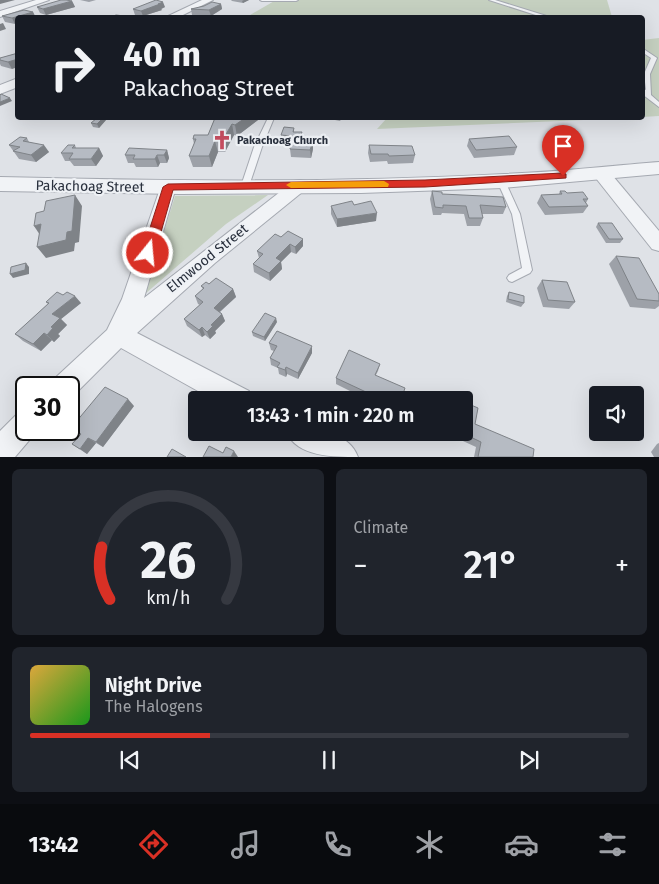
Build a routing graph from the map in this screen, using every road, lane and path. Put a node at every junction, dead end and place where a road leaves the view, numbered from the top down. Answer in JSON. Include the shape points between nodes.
{"nodes":[{"id":1,"x":45,"y":0,"type":"edge"},
{"id":2,"x":209,"y":0,"type":"edge"},
{"id":3,"x":262,"y":0,"type":"edge"},
{"id":4,"x":296,"y":0,"type":"edge"},
{"id":5,"x":491,"y":0,"type":"edge"},
{"id":6,"x":0,"y":14,"type":"edge"},
{"id":7,"x":175,"y":15,"type":"edge"},
{"id":8,"x":541,"y":15,"type":"edge"},
{"id":9,"x":656,"y":56,"type":"edge"},
{"id":10,"x":15,"y":83,"type":"edge"},
{"id":11,"x":0,"y":90,"type":"edge"},
{"id":12,"x":645,"y":92,"type":"edge"},
{"id":13,"x":649,"y":94,"type":"junction"},
{"id":14,"x":659,"y":105,"type":"edge"},
{"id":15,"x":270,"y":120,"type":"edge"},
{"id":16,"x":659,"y":168,"type":"edge"},
{"id":17,"x":601,"y":173,"type":"junction"},
{"id":18,"x":501,"y":181,"type":"junction"},
{"id":19,"x":0,"y":184,"type":"edge"},
{"id":20,"x":300,"y":185,"type":"junction"},
{"id":21,"x":245,"y":186,"type":"junction"},
{"id":22,"x":168,"y":187,"type":"junction"},
{"id":23,"x":659,"y":244,"type":"edge"},
{"id":24,"x":512,"y":278,"type":"dead end"},
{"id":25,"x":117,"y":334,"type":"junction"},
{"id":26,"x":75,"y":376,"type":"edge"},
{"id":27,"x":223,"y":391,"type":"edge"},
{"id":28,"x":15,"y":435,"type":"edge"},
{"id":29,"x":316,"y":441,"type":"edge"},
{"id":30,"x":0,"y":451,"type":"edge"},
{"id":31,"x":344,"y":456,"type":"edge"}],
"edges":[{"from":1,"to":6,"type":"street"},
{"from":2,"to":7,"type":"street"},
{"from":3,"to":4,"type":"lane"},
{"from":5,"to":8,"type":"lane"},
{"from":9,"to":13,"type":"lane","via":[[647,74]]},
{"from":10,"to":11,"type":"street"},
{"from":12,"to":13,"type":"lane"},
{"from":13,"to":14,"type":"lane"},
{"from":15,"to":21,"type":"lane"},
{"from":16,"to":17,"type":"street","name":"Pakachoag Street"},
{"from":17,"to":18,"type":"street","name":"Pakachoag Street"},
{"from":17,"to":23,"type":"street"},
{"from":18,"to":20,"type":"street","name":"Pakachoag Street"},
{"from":18,"to":24,"type":"lane","via":[[516,214],[527,270]]},
{"from":19,"to":22,"type":"street","name":"Pakachoag Street"},
{"from":20,"to":21,"type":"street","name":"Pakachoag Street"},
{"from":20,"to":25,"type":"street","name":"Elmwood Street","via":[[228,238]]},
{"from":21,"to":22,"type":"street","name":"Pakachoag Street"},
{"from":22,"to":25,"type":"street","name":"Elmwood Street","via":[[133,299]]},
{"from":25,"to":26,"type":"street","name":"Elmwood Street"},
{"from":25,"to":27,"type":"street"},
{"from":28,"to":30,"type":"street"},
{"from":29,"to":31,"type":"street"}]}
